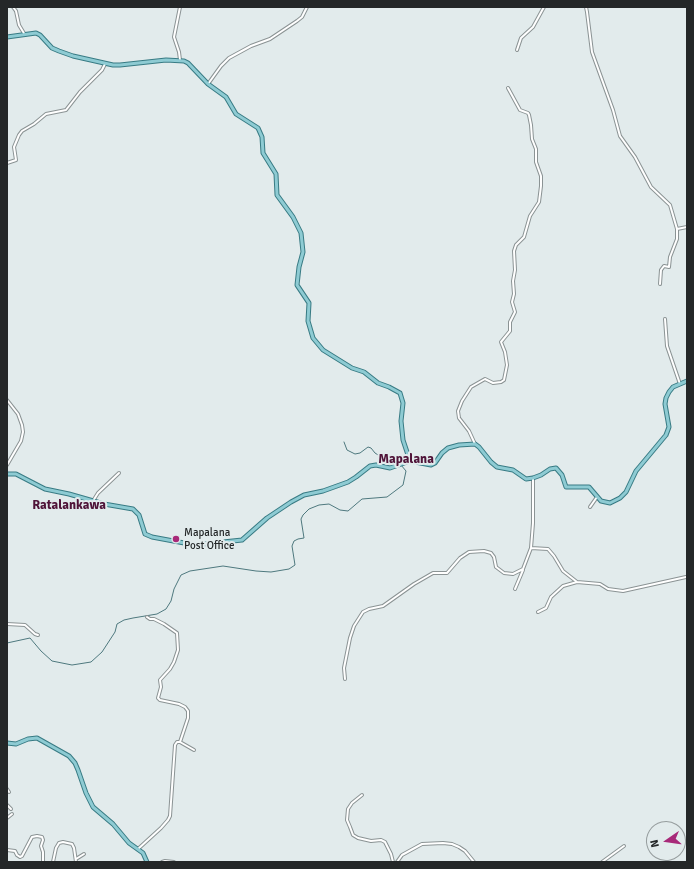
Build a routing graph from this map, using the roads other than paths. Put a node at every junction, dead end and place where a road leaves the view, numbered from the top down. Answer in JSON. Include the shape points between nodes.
{"nodes":[{"id":1,"x":13,"y":7,"type":"edge"},
{"id":2,"x":180,"y":7,"type":"edge"},
{"id":3,"x":307,"y":7,"type":"edge"},
{"id":4,"x":544,"y":7,"type":"edge"},
{"id":5,"x":586,"y":7,"type":"edge"},
{"id":6,"x":25,"y":35,"type":"junction"},
{"id":7,"x":7,"y":37,"type":"edge"},
{"id":8,"x":517,"y":50,"type":"dead end"},
{"id":9,"x":180,"y":60,"type":"junction"},
{"id":10,"x":106,"y":63,"type":"junction"},
{"id":11,"x":208,"y":84,"type":"junction"},
{"id":12,"x":508,"y":88,"type":"dead end"},
{"id":13,"x":7,"y":163,"type":"edge"},
{"id":14,"x":687,"y":227,"type":"edge"},
{"id":15,"x":677,"y":229,"type":"junction"},
{"id":16,"x":660,"y":284,"type":"dead end"},
{"id":17,"x":665,"y":319,"type":"dead end"},
{"id":18,"x":687,"y":381,"type":"edge"},
{"id":19,"x":680,"y":384,"type":"junction"},
{"id":20,"x":7,"y":400,"type":"edge"},
{"id":21,"x":475,"y":444,"type":"junction"},
{"id":22,"x":410,"y":461,"type":"junction"},
{"id":23,"x":7,"y":465,"type":"edge"},
{"id":24,"x":119,"y":473,"type":"dead end"},
{"id":25,"x":7,"y":474,"type":"edge"},
{"id":26,"x":533,"y":478,"type":"junction"},
{"id":27,"x":597,"y":497,"type":"junction"},
{"id":28,"x":93,"y":501,"type":"junction"},
{"id":29,"x":590,"y":507,"type":"dead end"},
{"id":30,"x":531,"y":548,"type":"junction"},
{"id":31,"x":523,"y":569,"type":"junction"},
{"id":32,"x":686,"y":577,"type":"dead end"},
{"id":33,"x":578,"y":582,"type":"junction"},
{"id":34,"x":515,"y":588,"type":"dead end"},
{"id":35,"x":538,"y":612,"type":"dead end"},
{"id":36,"x":147,"y":617,"type":"dead end"},
{"id":37,"x":7,"y":624,"type":"edge"},
{"id":38,"x":38,"y":635,"type":"dead end"},
{"id":39,"x":345,"y":679,"type":"dead end"},
{"id":40,"x":180,"y":742,"type":"junction"},
{"id":41,"x":7,"y":743,"type":"edge"},
{"id":42,"x":194,"y":750,"type":"dead end"},
{"id":43,"x":7,"y":789,"type":"edge"},
{"id":44,"x":9,"y":792,"type":"dead end"},
{"id":45,"x":362,"y":795,"type":"dead end"},
{"id":46,"x":7,"y":805,"type":"edge"},
{"id":47,"x":11,"y":809,"type":"dead end"},
{"id":48,"x":12,"y":814,"type":"dead end"},
{"id":49,"x":7,"y":818,"type":"edge"},
{"id":50,"x":624,"y":846,"type":"dead end"},
{"id":51,"x":7,"y":850,"type":"edge"},
{"id":52,"x":138,"y":850,"type":"junction"},
{"id":53,"x":84,"y":854,"type":"dead end"},
{"id":54,"x":76,"y":861,"type":"edge"},
{"id":55,"x":148,"y":861,"type":"edge"},
{"id":56,"x":43,"y":862,"type":"edge"},
{"id":57,"x":53,"y":862,"type":"edge"},
{"id":58,"x":162,"y":862,"type":"edge"},
{"id":59,"x":174,"y":862,"type":"edge"},
{"id":60,"x":394,"y":862,"type":"edge"},
{"id":61,"x":397,"y":862,"type":"edge"},
{"id":62,"x":474,"y":862,"type":"edge"},
{"id":63,"x":602,"y":862,"type":"edge"}],
"edges":[{"from":1,"to":6,"type":"street"},
{"from":2,"to":9,"type":"street","via":[[174,37]]},
{"from":3,"to":11,"type":"street","via":[[302,17],[270,39],[229,58]]},
{"from":4,"to":8,"type":"street","via":[[533,27],[521,38]]},
{"from":5,"to":15,"type":"street","via":[[592,52],[620,136],[651,187],[670,205]]},
{"from":6,"to":7,"type":"main road"},
{"from":6,"to":10,"type":"main road","via":[[36,33],[59,51]]},
{"from":9,"to":10,"type":"main road","via":[[120,65]]},
{"from":9,"to":11,"type":"main road","via":[[188,63]]},
{"from":10,"to":13,"type":"street","via":[[66,110],[46,114],[22,131],[14,147],[16,160]]},
{"from":11,"to":22,"type":"main road","via":[[226,98],[236,114],[260,132],[263,153],[276,174],[277,195],[301,233],[303,252],[297,285],[309,303],[308,321],[312,338],[328,354],[400,394],[403,403],[403,440]]},
{"from":12,"to":21,"type":"street","via":[[520,110],[530,115],[541,186],[538,202],[530,216],[524,237],[514,251],[512,302],[515,312],[510,322],[510,331],[502,342],[507,365],[504,380],[493,383],[485,379],[471,387],[458,411],[459,418]]},
{"from":14,"to":15,"type":"street"},
{"from":15,"to":16,"type":"street","via":[[677,239],[669,267],[664,266],[661,270]]},
{"from":17,"to":19,"type":"street","via":[[667,346]]},
{"from":18,"to":19,"type":"main road"},
{"from":19,"to":27,"type":"main road","via":[[671,390],[666,398],[669,427],[666,435],[636,471],[626,492],[610,503]]},
{"from":20,"to":23,"type":"street","via":[[18,414],[23,432]]},
{"from":21,"to":22,"type":"main road","via":[[448,448],[435,464]]},
{"from":21,"to":26,"type":"main road","via":[[497,467],[513,470],[526,479]]},
{"from":22,"to":28,"type":"main road","via":[[390,468],[370,466],[348,482],[304,495],[267,518],[242,540],[224,543],[195,545],[152,537],[145,534],[139,515],[133,509]]},
{"from":24,"to":28,"type":"street"},
{"from":25,"to":28,"type":"main road","via":[[16,474],[45,489]]},
{"from":26,"to":27,"type":"main road","via":[[556,468],[566,487],[589,487]]},
{"from":26,"to":30,"type":"street"},
{"from":27,"to":29,"type":"street"},
{"from":30,"to":31,"type":"street"},
{"from":30,"to":33,"type":"street","via":[[548,549],[563,571]]},
{"from":31,"to":34,"type":"street"},
{"from":31,"to":39,"type":"street","via":[[513,574],[504,573],[496,567],[491,553],[469,552],[447,573],[433,573],[383,606],[363,612],[350,638],[344,668]]},
{"from":32,"to":33,"type":"street","via":[[623,591],[608,589],[600,584]]},
{"from":33,"to":35,"type":"street","via":[[563,586],[551,597],[546,608]]},
{"from":36,"to":40,"type":"street","via":[[177,633],[178,650],[170,670],[160,680],[158,698],[180,704],[188,711]]},
{"from":37,"to":38,"type":"street","via":[[25,625]]},
{"from":40,"to":42,"type":"street"},
{"from":40,"to":52,"type":"street","via":[[175,745],[170,816]]},
{"from":41,"to":52,"type":"main road","via":[[16,744],[37,738],[69,756],[75,763],[93,807]]},
{"from":43,"to":44,"type":"street"},
{"from":45,"to":60,"type":"street","via":[[348,809],[347,820],[353,835],[363,840],[385,842]]},
{"from":46,"to":47,"type":"street"},
{"from":48,"to":49,"type":"street"},
{"from":50,"to":63,"type":"street"},
{"from":51,"to":56,"type":"street","via":[[15,851],[20,857],[32,836],[42,837]]},
{"from":52,"to":55,"type":"main road"},
{"from":53,"to":54,"type":"street"},
{"from":54,"to":57,"type":"street","via":[[72,844],[63,842],[56,848]]},
{"from":58,"to":59,"type":"street"},
{"from":61,"to":62,"type":"street","via":[[402,855],[422,844],[452,844],[465,851]]}]}
